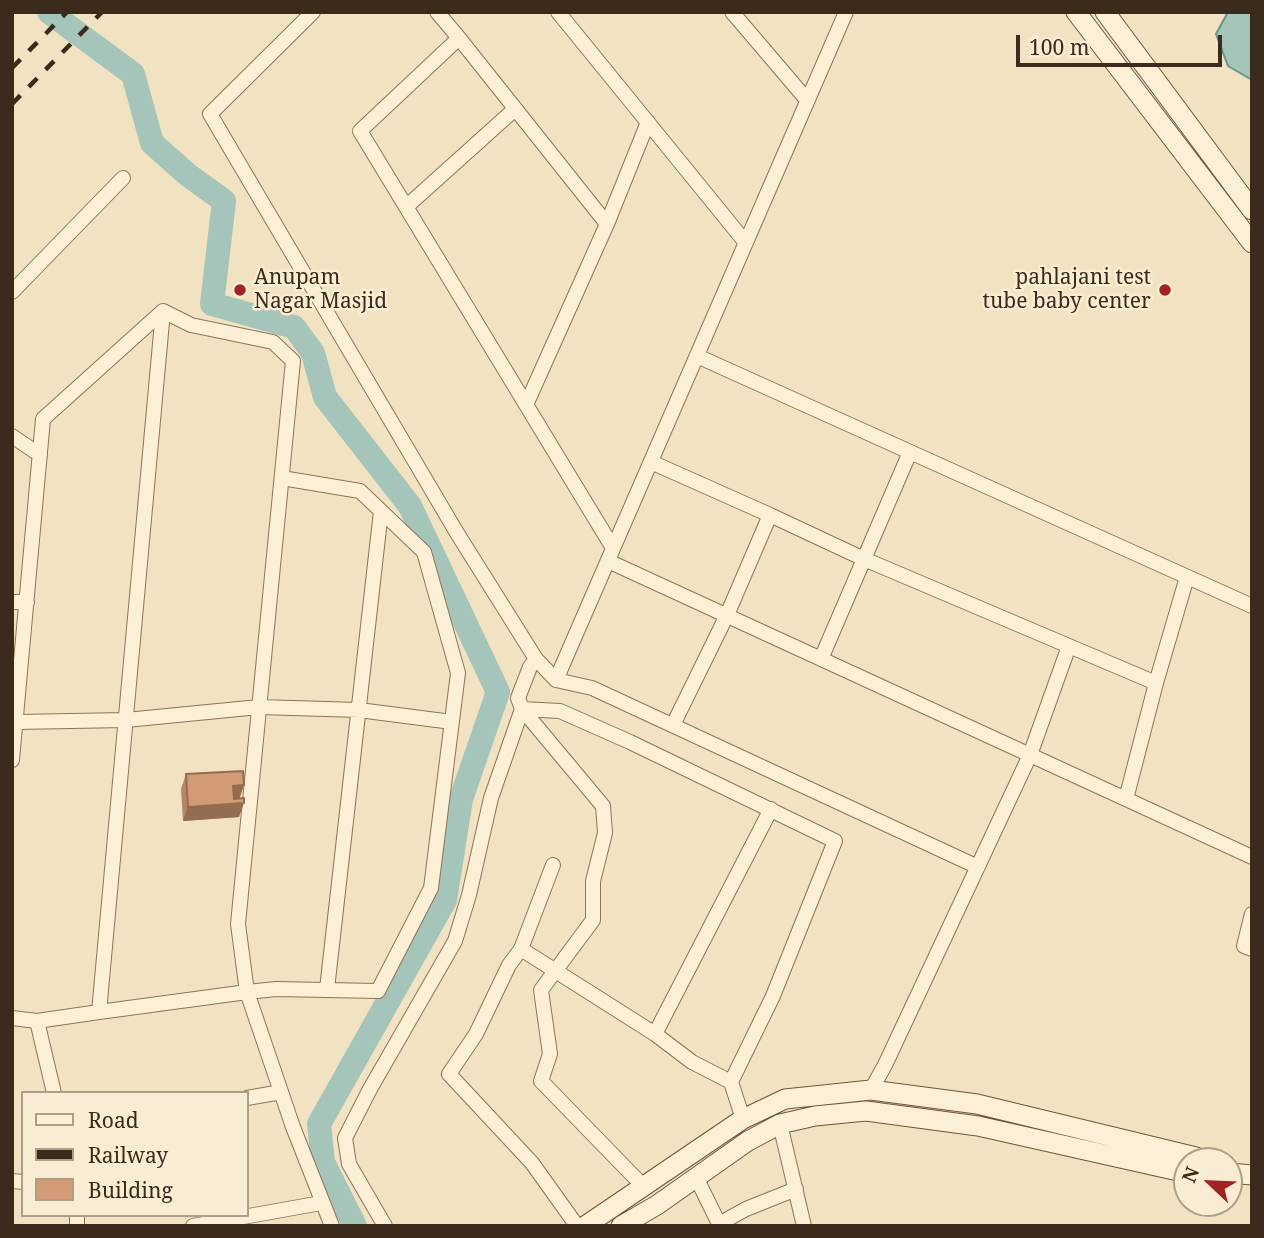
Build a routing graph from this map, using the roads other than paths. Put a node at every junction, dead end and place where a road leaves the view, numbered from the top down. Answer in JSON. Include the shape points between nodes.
{"nodes":[{"id":1,"x":313,"y":12,"type":"edge"},
{"id":2,"x":437,"y":12,"type":"edge"},
{"id":3,"x":558,"y":12,"type":"edge"},
{"id":4,"x":732,"y":12,"type":"edge"},
{"id":5,"x":1076,"y":12,"type":"edge"},
{"id":6,"x":1105,"y":12,"type":"edge"},
{"id":7,"x":845,"y":13,"type":"edge"},
{"id":8,"x":459,"y":38,"type":"junction"},
{"id":9,"x":807,"y":100,"type":"junction"},
{"id":10,"x":515,"y":108,"type":"junction"},
{"id":11,"x":648,"y":122,"type":"junction"},
{"id":12,"x":123,"y":178,"type":"dead end"},
{"id":13,"x":406,"y":207,"type":"junction"},
{"id":14,"x":1252,"y":210,"type":"edge"},
{"id":15,"x":607,"y":224,"type":"junction"},
{"id":16,"x":746,"y":243,"type":"junction"},
{"id":17,"x":1252,"y":243,"type":"edge"},
{"id":18,"x":12,"y":292,"type":"edge"},
{"id":19,"x":163,"y":311,"type":"junction"},
{"id":20,"x":697,"y":356,"type":"junction"},
{"id":21,"x":526,"y":405,"type":"junction"},
{"id":22,"x":12,"y":436,"type":"edge"},
{"id":23,"x":910,"y":452,"type":"junction"},
{"id":24,"x":40,"y":455,"type":"junction"},
{"id":25,"x":651,"y":462,"type":"junction"},
{"id":26,"x":282,"y":478,"type":"junction"},
{"id":27,"x":381,"y":511,"type":"junction"},
{"id":28,"x":770,"y":515,"type":"junction"},
{"id":29,"x":610,"y":554,"type":"junction"},
{"id":30,"x":864,"y":559,"type":"junction"},
{"id":31,"x":1187,"y":577,"type":"junction"},
{"id":32,"x":19,"y":602,"type":"edge"},
{"id":33,"x":1252,"y":606,"type":"edge"},
{"id":34,"x":727,"y":615,"type":"junction"},
{"id":35,"x":1069,"y":646,"type":"junction"},
{"id":36,"x":536,"y":659,"type":"junction"},
{"id":37,"x":821,"y":659,"type":"junction"},
{"id":38,"x":556,"y":680,"type":"junction"},
{"id":39,"x":1156,"y":683,"type":"junction"},
{"id":40,"x":259,"y":707,"type":"junction"},
{"id":41,"x":522,"y":709,"type":"junction"},
{"id":42,"x":359,"y":710,"type":"junction"},
{"id":43,"x":126,"y":720,"type":"junction"},
{"id":44,"x":16,"y":722,"type":"junction"},
{"id":45,"x":452,"y":722,"type":"junction"},
{"id":46,"x":673,"y":725,"type":"junction"},
{"id":47,"x":1030,"y":755,"type":"junction"},
{"id":48,"x":12,"y":760,"type":"edge"},
{"id":49,"x":1126,"y":799,"type":"junction"},
{"id":50,"x":771,"y":809,"type":"junction"},
{"id":51,"x":1252,"y":857,"type":"edge"},
{"id":52,"x":553,"y":865,"type":"dead end"},
{"id":53,"x":978,"y":867,"type":"junction"},
{"id":54,"x":1252,"y":914,"type":"edge"},
{"id":55,"x":521,"y":948,"type":"junction"},
{"id":56,"x":1252,"y":949,"type":"edge"},
{"id":57,"x":556,"y":970,"type":"junction"},
{"id":58,"x":327,"y":989,"type":"junction"},
{"id":59,"x":247,"y":992,"type":"junction"},
{"id":60,"x":99,"y":1012,"type":"junction"},
{"id":61,"x":12,"y":1018,"type":"edge"},
{"id":62,"x":37,"y":1021,"type":"junction"},
{"id":63,"x":655,"y":1034,"type":"junction"},
{"id":64,"x":731,"y":1082,"type":"junction"},
{"id":65,"x":871,"y":1090,"type":"junction"},
{"id":66,"x":54,"y":1091,"type":"edge"},
{"id":67,"x":281,"y":1092,"type":"junction"},
{"id":68,"x":248,"y":1098,"type":"edge"},
{"id":69,"x":866,"y":1111,"type":"junction"},
{"id":70,"x":743,"y":1119,"type":"junction"},
{"id":71,"x":780,"y":1124,"type":"junction"},
{"id":72,"x":1173,"y":1152,"type":"edge"},
{"id":73,"x":1173,"y":1170,"type":"edge"},
{"id":74,"x":696,"y":1177,"type":"junction"},
{"id":75,"x":645,"y":1186,"type":"junction"},
{"id":76,"x":796,"y":1189,"type":"junction"},
{"id":77,"x":321,"y":1203,"type":"junction"},
{"id":78,"x":248,"y":1216,"type":"edge"},
{"id":79,"x":243,"y":1217,"type":"edge"},
{"id":80,"x":720,"y":1225,"type":"edge"},
{"id":81,"x":193,"y":1226,"type":"edge"},
{"id":82,"x":332,"y":1226,"type":"edge"},
{"id":83,"x":385,"y":1226,"type":"edge"},
{"id":84,"x":577,"y":1226,"type":"edge"},
{"id":85,"x":584,"y":1226,"type":"edge"},
{"id":86,"x":621,"y":1226,"type":"edge"},
{"id":87,"x":804,"y":1226,"type":"edge"}],
"edges":[{"from":1,"to":36,"type":"street","via":[[210,114]]},
{"from":2,"to":8,"type":"street"},
{"from":3,"to":11,"type":"street"},
{"from":4,"to":9,"type":"street"},
{"from":5,"to":17,"type":"street"},
{"from":6,"to":14,"type":"street"},
{"from":7,"to":9,"type":"street"},
{"from":8,"to":10,"type":"street"},
{"from":8,"to":13,"type":"street","via":[[360,131]]},
{"from":9,"to":16,"type":"street"},
{"from":10,"to":13,"type":"street"},
{"from":10,"to":15,"type":"street"},
{"from":11,"to":15,"type":"street"},
{"from":11,"to":16,"type":"street"},
{"from":12,"to":18,"type":"street"},
{"from":13,"to":21,"type":"street"},
{"from":15,"to":21,"type":"street"},
{"from":16,"to":20,"type":"street"},
{"from":19,"to":24,"type":"street","via":[[43,419]]},
{"from":19,"to":26,"type":"street","via":[[191,326],[273,342],[293,361]]},
{"from":19,"to":43,"type":"street"},
{"from":20,"to":23,"type":"street"},
{"from":20,"to":25,"type":"street"},
{"from":21,"to":29,"type":"street"},
{"from":22,"to":24,"type":"street"},
{"from":23,"to":30,"type":"street"},
{"from":23,"to":31,"type":"street"},
{"from":24,"to":32,"type":"street"},
{"from":25,"to":28,"type":"street"},
{"from":25,"to":29,"type":"street"},
{"from":26,"to":27,"type":"street","via":[[360,491]]},
{"from":26,"to":40,"type":"street"},
{"from":27,"to":42,"type":"street"},
{"from":27,"to":45,"type":"street","via":[[425,552],[458,673]]},
{"from":28,"to":30,"type":"street"},
{"from":28,"to":34,"type":"street"},
{"from":29,"to":34,"type":"street"},
{"from":29,"to":38,"type":"street"},
{"from":30,"to":35,"type":"street"},
{"from":30,"to":37,"type":"street"},
{"from":31,"to":33,"type":"street"},
{"from":31,"to":39,"type":"street"},
{"from":32,"to":44,"type":"street"},
{"from":34,"to":37,"type":"street"},
{"from":34,"to":46,"type":"street"},
{"from":35,"to":39,"type":"street"},
{"from":35,"to":47,"type":"street"},
{"from":36,"to":38,"type":"street"},
{"from":36,"to":41,"type":"street","via":[[518,698]]},
{"from":37,"to":47,"type":"street"},
{"from":38,"to":46,"type":"street","via":[[592,688]]},
{"from":39,"to":49,"type":"street"},
{"from":40,"to":42,"type":"street"},
{"from":40,"to":43,"type":"street"},
{"from":40,"to":59,"type":"street","via":[[238,924]]},
{"from":41,"to":50,"type":"street","via":[[560,711]]},
{"from":41,"to":57,"type":"street","via":[[603,806],[605,833],[593,881],[593,920]]},
{"from":41,"to":83,"type":"street","via":[[491,798],[455,941],[345,1138],[349,1164]]},
{"from":42,"to":45,"type":"street"},
{"from":42,"to":58,"type":"street"},
{"from":43,"to":44,"type":"street"},
{"from":43,"to":60,"type":"street"},
{"from":44,"to":48,"type":"street"},
{"from":45,"to":58,"type":"street","via":[[431,888],[378,991]]},
{"from":46,"to":53,"type":"street"},
{"from":47,"to":49,"type":"street"},
{"from":47,"to":53,"type":"street"},
{"from":49,"to":51,"type":"street"},
{"from":50,"to":63,"type":"street"},
{"from":50,"to":64,"type":"street","via":[[835,841],[773,996]]},
{"from":52,"to":55,"type":"street"},
{"from":53,"to":65,"type":"street"},
{"from":54,"to":56,"type":"street","via":[[1244,946]]},
{"from":55,"to":57,"type":"street"},
{"from":55,"to":84,"type":"street","via":[[476,1034],[449,1074],[532,1163]]},
{"from":57,"to":63,"type":"street"},
{"from":57,"to":75,"type":"street","via":[[541,990],[550,1054],[541,1082]]},
{"from":58,"to":59,"type":"street"},
{"from":59,"to":60,"type":"street"},
{"from":59,"to":67,"type":"street"},
{"from":60,"to":62,"type":"street"},
{"from":61,"to":62,"type":"street"},
{"from":62,"to":66,"type":"street"},
{"from":63,"to":64,"type":"street","via":[[692,1062]]},
{"from":64,"to":70,"type":"street"},
{"from":65,"to":69,"type":"street"},
{"from":65,"to":70,"type":"street","via":[[785,1099]]},
{"from":65,"to":72,"type":"street","via":[[977,1104]]},
{"from":67,"to":68,"type":"street"},
{"from":67,"to":77,"type":"street"},
{"from":69,"to":71,"type":"street"},
{"from":69,"to":73,"type":"street","via":[[978,1126]]},
{"from":70,"to":75,"type":"street"},
{"from":71,"to":74,"type":"street","via":[[748,1140]]},
{"from":71,"to":76,"type":"street"},
{"from":74,"to":80,"type":"street"},
{"from":74,"to":86,"type":"street"},
{"from":75,"to":85,"type":"street"},
{"from":76,"to":80,"type":"street"},
{"from":76,"to":87,"type":"street"},
{"from":77,"to":78,"type":"street"},
{"from":77,"to":82,"type":"street"},
{"from":79,"to":81,"type":"street"}]}
